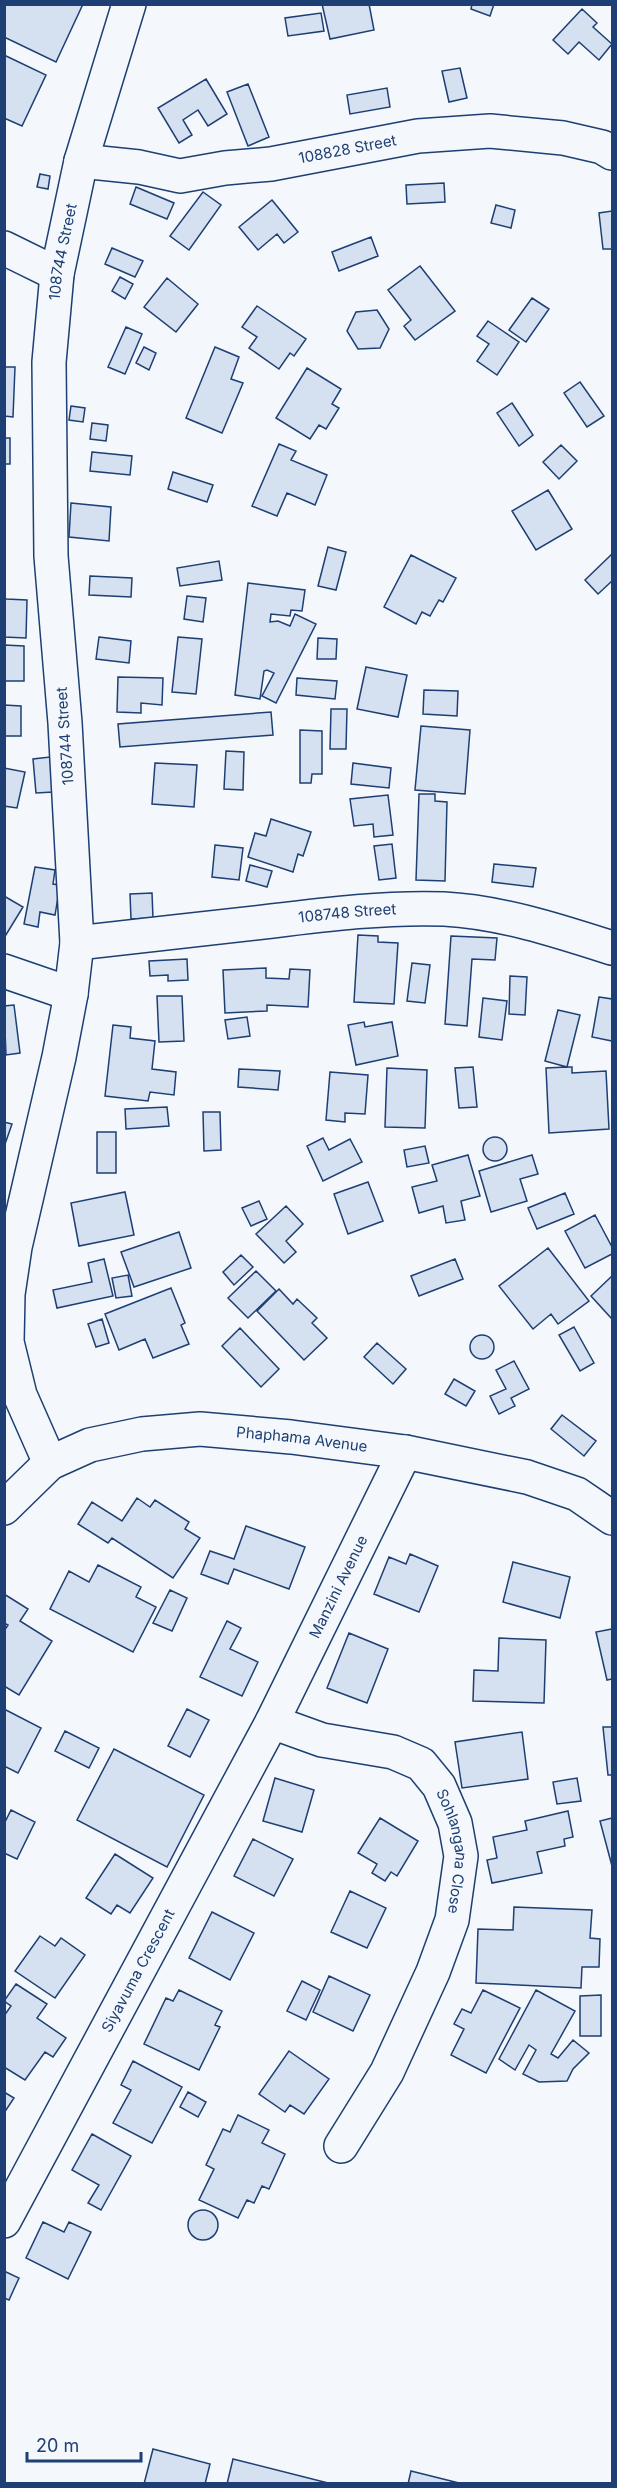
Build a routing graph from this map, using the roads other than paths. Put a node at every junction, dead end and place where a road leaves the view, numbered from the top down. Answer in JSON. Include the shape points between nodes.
{"nodes":[{"id":1,"x":129,"y":4,"type":"edge"},
{"id":2,"x":612,"y":153,"type":"edge"},
{"id":3,"x":81,"y":161,"type":"junction"},
{"id":4,"x":4,"y":248,"type":"edge"},
{"id":5,"x":57,"y":274,"type":"junction"},
{"id":6,"x":77,"y":943,"type":"junction"},
{"id":7,"x":612,"y":948,"type":"edge"},
{"id":8,"x":4,"y":971,"type":"edge"},
{"id":9,"x":71,"y":994,"type":"junction"},
{"id":10,"x":405,"y":1452,"type":"junction"},
{"id":11,"x":50,"y":1463,"type":"junction"},
{"id":12,"x":4,"y":1508,"type":"edge"},
{"id":13,"x":612,"y":1518,"type":"edge"},
{"id":14,"x":272,"y":1722,"type":"junction"},
{"id":15,"x":341,"y":2146,"type":"dead end"},
{"id":16,"x":4,"y":2221,"type":"edge"}],
"edges":[{"from":1,"to":3,"type":"street","name":"108744 Street"},
{"from":2,"to":3,"type":"street","name":"108828 Street","via":[[563,138],[490,131],[418,136],[271,164],[180,176]]},
{"from":3,"to":5,"type":"street","name":"108744 Street"},
{"from":4,"to":5,"type":"street"},
{"from":5,"to":6,"type":"street","name":"108744 Street","via":[[49,363],[51,556],[66,723]]},
{"from":6,"to":7,"type":"street","name":"108748 Street","via":[[326,914],[445,909],[485,914]]},
{"from":6,"to":9,"type":"street","name":"108744 Street"},
{"from":8,"to":9,"type":"street"},
{"from":9,"to":11,"type":"street","name":"108744 Street","via":[[8,1294],[8,1342],[20,1395]]},
{"from":10,"to":11,"type":"street","name":"Phaphama Avenue","via":[[200,1429],[142,1434],[90,1445]]},
{"from":10,"to":13,"type":"street","name":"Phaphama Avenue","via":[[527,1477],[577,1494]]},
{"from":10,"to":14,"type":"street","name":"Manzini Avenue"},
{"from":11,"to":12,"type":"street","name":"Phaphama Avenue"},
{"from":14,"to":15,"type":"street","name":"Sohlangana Close","via":[[322,1740],[393,1752],[421,1764],[439,1786],[455,1823],[461,1856],[452,1920],[433,1972],[387,2072]]},
{"from":14,"to":16,"type":"street","name":"Siyavuma Crescent"}]}
